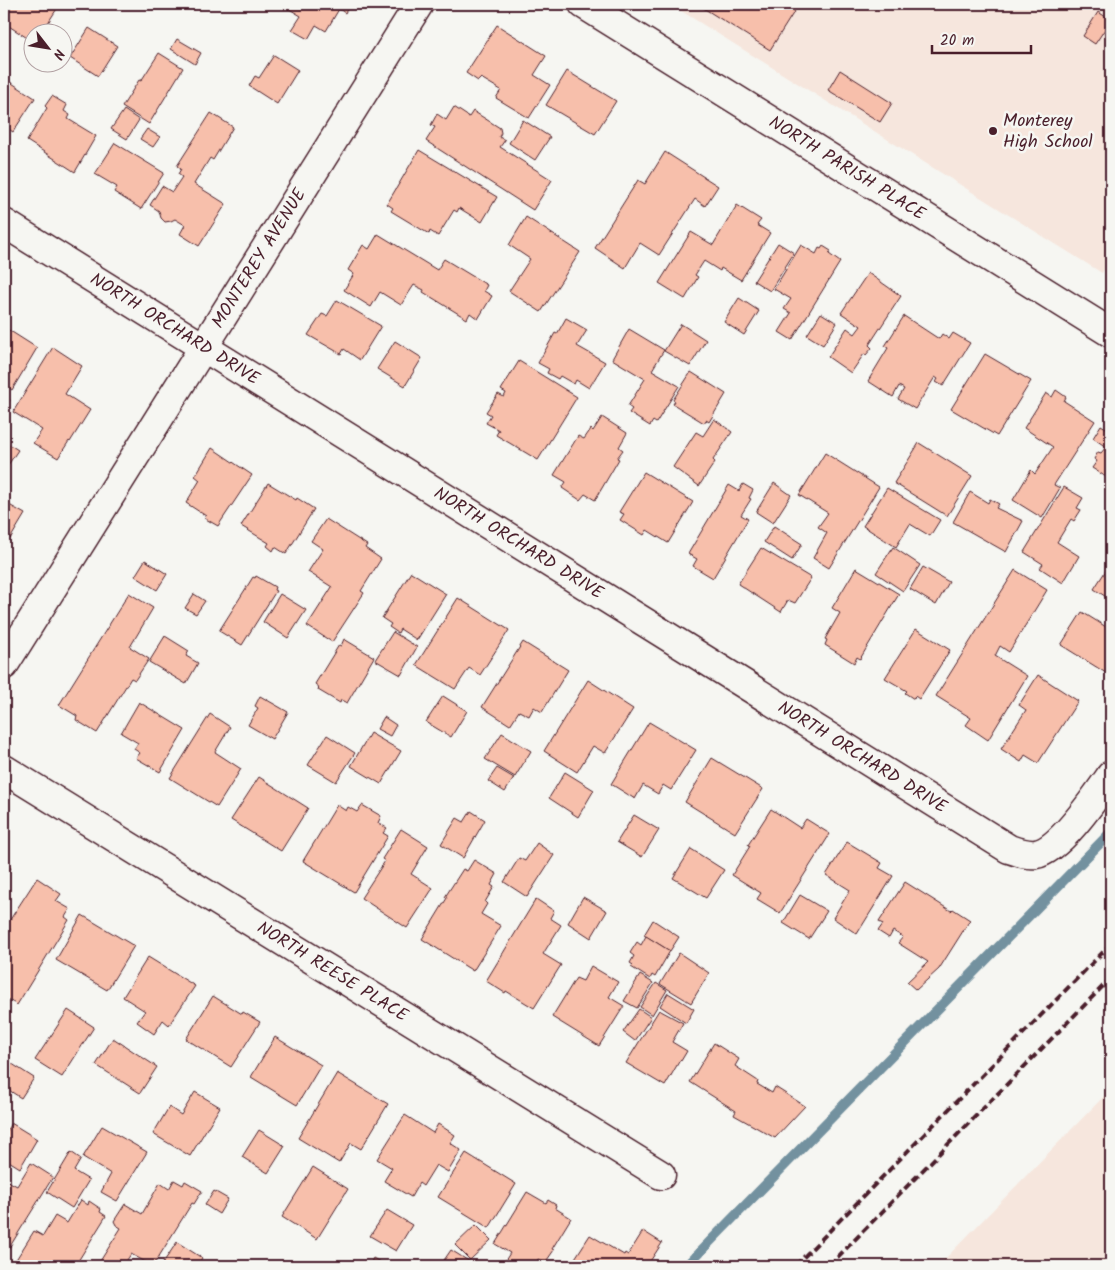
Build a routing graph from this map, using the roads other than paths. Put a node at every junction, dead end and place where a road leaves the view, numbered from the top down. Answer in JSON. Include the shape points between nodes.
{"nodes":[{"id":1,"x":419,"y":4,"type":"edge"},
{"id":2,"x":583,"y":4,"type":"edge"},
{"id":3,"x":4,"y":223,"type":"edge"},
{"id":4,"x":1111,"y":333,"type":"edge"},
{"id":5,"x":203,"y":346,"type":"junction"},
{"id":6,"x":4,"y":665,"type":"edge"},
{"id":7,"x":4,"y":769,"type":"edge"},
{"id":8,"x":1111,"y":776,"type":"edge"},
{"id":9,"x":661,"y":1175,"type":"dead end"}],
"edges":[{"from":1,"to":5,"type":"street","name":"MONTEREY AVENUE"},
{"from":2,"to":4,"type":"street","name":"NORTH PARISH PLACE"},
{"from":3,"to":5,"type":"street","name":"NORTH ORCHARD DRIVE"},
{"from":5,"to":6,"type":"street","name":"MONTEREY AVENUE"},
{"from":5,"to":8,"type":"street","name":"NORTH ORCHARD DRIVE","via":[[1009,849],[1037,854],[1050,848]]},
{"from":7,"to":9,"type":"street","name":"NORTH REESE PLACE"}]}
